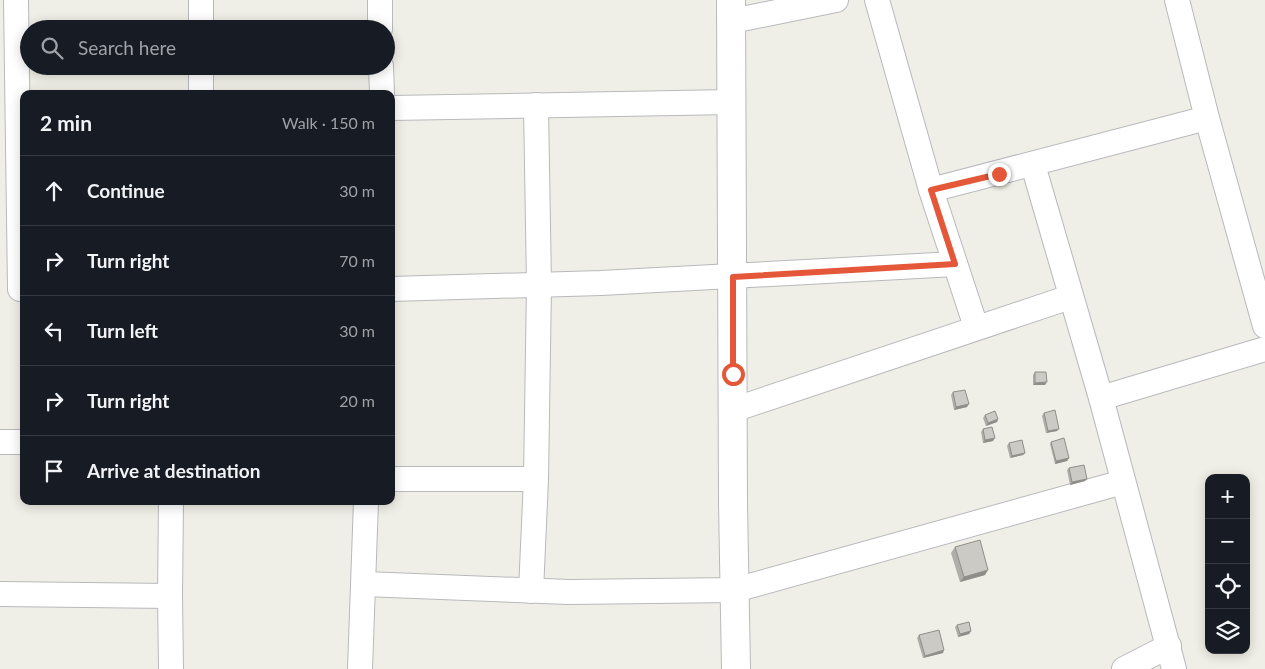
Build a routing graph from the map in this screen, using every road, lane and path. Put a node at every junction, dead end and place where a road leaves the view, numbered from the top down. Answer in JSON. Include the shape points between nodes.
{"nodes":[{"id":1,"x":16,"y":0,"type":"edge"},
{"id":2,"x":201,"y":0,"type":"edge"},
{"id":3,"x":380,"y":0,"type":"edge"},
{"id":4,"x":836,"y":0,"type":"edge"},
{"id":5,"x":877,"y":0,"type":"edge"},
{"id":6,"x":1177,"y":0,"type":"edge"},
{"id":7,"x":732,"y":10,"type":"edge"},
{"id":8,"x":201,"y":20,"type":"edge"},
{"id":9,"x":380,"y":20,"type":"edge"},
{"id":10,"x":8,"y":70,"type":"edge"},
{"id":11,"x":201,"y":75,"type":"edge"},
{"id":12,"x":381,"y":75,"type":"edge"},
{"id":13,"x":201,"y":90,"type":"edge"},
{"id":14,"x":382,"y":90,"type":"edge"},
{"id":15,"x":732,"y":102,"type":"junction"},
{"id":16,"x":536,"y":105,"type":"junction"},
{"id":17,"x":395,"y":108,"type":"edge"},
{"id":18,"x":1207,"y":118,"type":"junction"},
{"id":19,"x":1033,"y":164,"type":"junction"},
{"id":20,"x":931,"y":190,"type":"junction"},
{"id":21,"x":1256,"y":263,"type":"edge"},
{"id":22,"x":955,"y":264,"type":"junction"},
{"id":23,"x":733,"y":277,"type":"junction"},
{"id":24,"x":539,"y":285,"type":"junction"},
{"id":25,"x":15,"y":289,"type":"edge"},
{"id":26,"x":395,"y":289,"type":"edge"},
{"id":27,"x":1070,"y":297,"type":"junction"},
{"id":28,"x":1265,"y":326,"type":"edge"},
{"id":29,"x":976,"y":327,"type":"junction"},
{"id":30,"x":1265,"y":349,"type":"edge"},
{"id":31,"x":1101,"y":398,"type":"junction"},
{"id":32,"x":733,"y":410,"type":"junction"},
{"id":33,"x":0,"y":442,"type":"edge"},
{"id":34,"x":20,"y":442,"type":"edge"},
{"id":35,"x":395,"y":479,"type":"edge"},
{"id":36,"x":536,"y":479,"type":"junction"},
{"id":37,"x":1123,"y":482,"type":"junction"},
{"id":38,"x":171,"y":505,"type":"edge"},
{"id":39,"x":366,"y":505,"type":"edge"},
{"id":40,"x":364,"y":584,"type":"junction"},
{"id":41,"x":735,"y":590,"type":"junction"},
{"id":42,"x":531,"y":591,"type":"junction"},
{"id":43,"x":0,"y":594,"type":"edge"},
{"id":44,"x":170,"y":596,"type":"junction"},
{"id":45,"x":1169,"y":646,"type":"junction"},
{"id":46,"x":172,"y":669,"type":"edge"},
{"id":47,"x":360,"y":669,"type":"edge"},
{"id":48,"x":736,"y":669,"type":"edge"},
{"id":49,"x":1124,"y":669,"type":"edge"},
{"id":50,"x":1174,"y":669,"type":"edge"}],
"edges":[{"from":1,"to":10,"type":"street"},
{"from":2,"to":8,"type":"street"},
{"from":3,"to":9,"type":"street"},
{"from":4,"to":7,"type":"street"},
{"from":5,"to":20,"type":"street"},
{"from":6,"to":18,"type":"street"},
{"from":7,"to":15,"type":"street"},
{"from":10,"to":25,"type":"street"},
{"from":11,"to":13,"type":"street"},
{"from":12,"to":14,"type":"street"},
{"from":15,"to":16,"type":"street"},
{"from":15,"to":23,"type":"street"},
{"from":16,"to":17,"type":"street"},
{"from":16,"to":24,"type":"street"},
{"from":18,"to":19,"type":"street"},
{"from":18,"to":21,"type":"street"},
{"from":19,"to":20,"type":"street"},
{"from":19,"to":27,"type":"street"},
{"from":20,"to":22,"type":"street"},
{"from":21,"to":28,"type":"street"},
{"from":22,"to":23,"type":"street"},
{"from":22,"to":29,"type":"street"},
{"from":23,"to":24,"type":"street"},
{"from":23,"to":32,"type":"street"},
{"from":24,"to":26,"type":"street"},
{"from":24,"to":36,"type":"street"},
{"from":27,"to":29,"type":"street"},
{"from":27,"to":31,"type":"street"},
{"from":29,"to":32,"type":"street"},
{"from":30,"to":31,"type":"street"},
{"from":31,"to":37,"type":"street"},
{"from":32,"to":41,"type":"street"},
{"from":33,"to":34,"type":"street"},
{"from":35,"to":36,"type":"street"},
{"from":36,"to":42,"type":"street"},
{"from":37,"to":41,"type":"street"},
{"from":37,"to":45,"type":"street"},
{"from":38,"to":44,"type":"street"},
{"from":39,"to":40,"type":"street"},
{"from":40,"to":42,"type":"street"},
{"from":40,"to":47,"type":"street"},
{"from":41,"to":42,"type":"street"},
{"from":41,"to":48,"type":"street"},
{"from":43,"to":44,"type":"street"},
{"from":44,"to":46,"type":"street"},
{"from":45,"to":49,"type":"street"},
{"from":45,"to":50,"type":"street"}]}
